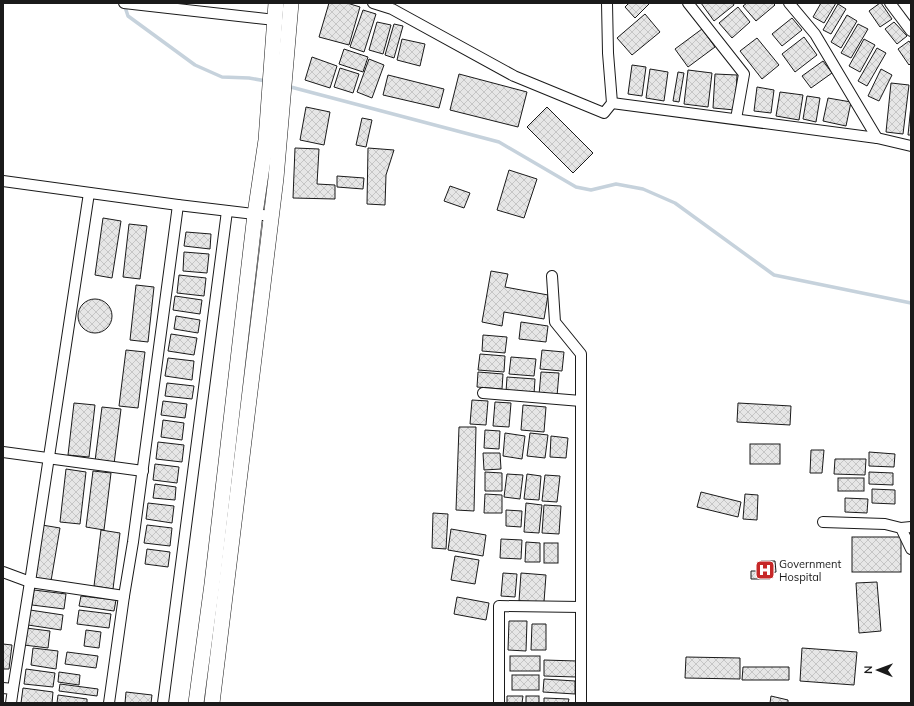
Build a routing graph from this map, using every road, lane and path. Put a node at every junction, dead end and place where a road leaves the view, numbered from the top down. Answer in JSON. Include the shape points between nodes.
{"nodes":[{"id":1,"x":124,"y":3,"type":"edge"},
{"id":2,"x":276,"y":3,"type":"edge"},
{"id":3,"x":291,"y":3,"type":"edge"},
{"id":4,"x":373,"y":3,"type":"edge"},
{"id":5,"x":607,"y":3,"type":"edge"},
{"id":6,"x":688,"y":3,"type":"edge"},
{"id":7,"x":790,"y":3,"type":"edge"},
{"id":8,"x":890,"y":3,"type":"edge"},
{"id":9,"x":275,"y":20,"type":"junction"},
{"id":10,"x":911,"y":31,"type":"edge"},
{"id":11,"x":612,"y":103,"type":"junction"},
{"id":12,"x":736,"y":119,"type":"junction"},
{"id":13,"x":878,"y":138,"type":"junction"},
{"id":14,"x":911,"y":146,"type":"edge"},
{"id":15,"x":3,"y":181,"type":"edge"},
{"id":16,"x":89,"y":193,"type":"junction"},
{"id":17,"x":178,"y":205,"type":"junction"},
{"id":18,"x":228,"y":211,"type":"junction"},
{"id":19,"x":255,"y":214,"type":"junction"},
{"id":20,"x":271,"y":216,"type":"junction"},
{"id":21,"x":552,"y":276,"type":"dead end"},
{"id":22,"x":483,"y":393,"type":"dead end"},
{"id":23,"x":581,"y":401,"type":"junction"},
{"id":24,"x":3,"y":452,"type":"edge"},
{"id":25,"x":48,"y":458,"type":"junction"},
{"id":26,"x":143,"y":471,"type":"junction"},
{"id":27,"x":823,"y":522,"type":"dead end"},
{"id":28,"x":906,"y":527,"type":"edge"},
{"id":29,"x":911,"y":549,"type":"edge"},
{"id":30,"x":3,"y":572,"type":"edge"},
{"id":31,"x":30,"y":582,"type":"junction"},
{"id":32,"x":124,"y":596,"type":"junction"},
{"id":33,"x":581,"y":607,"type":"junction"},
{"id":34,"x":8,"y":688,"type":"edge"},
{"id":35,"x":11,"y":703,"type":"edge"},
{"id":36,"x":109,"y":703,"type":"edge"},
{"id":37,"x":163,"y":703,"type":"edge"},
{"id":38,"x":196,"y":703,"type":"edge"},
{"id":39,"x":212,"y":703,"type":"edge"},
{"id":40,"x":499,"y":703,"type":"edge"},
{"id":41,"x":581,"y":703,"type":"edge"}],
"edges":[{"from":1,"to":9,"type":"street"},
{"from":2,"to":9,"type":"street"},
{"from":3,"to":20,"type":"street"},
{"from":4,"to":11,"type":"street","via":[[392,9],[528,82],[604,113]]},
{"from":5,"to":11,"type":"street"},
{"from":6,"to":12,"type":"street","via":[[744,74]]},
{"from":7,"to":13,"type":"street","via":[[815,34]]},
{"from":8,"to":10,"type":"street"},
{"from":9,"to":19,"type":"street","via":[[266,140]]},
{"from":11,"to":12,"type":"street"},
{"from":12,"to":13,"type":"street"},
{"from":13,"to":14,"type":"street"},
{"from":15,"to":16,"type":"street"},
{"from":16,"to":17,"type":"street"},
{"from":16,"to":25,"type":"street"},
{"from":17,"to":18,"type":"street"},
{"from":17,"to":26,"type":"street"},
{"from":18,"to":19,"type":"street"},
{"from":18,"to":37,"type":"street"},
{"from":19,"to":20,"type":"street"},
{"from":19,"to":38,"type":"street","via":[[217,547]]},
{"from":20,"to":39,"type":"street"},
{"from":21,"to":23,"type":"street","via":[[555,322],[581,354]]},
{"from":22,"to":23,"type":"street"},
{"from":23,"to":33,"type":"street"},
{"from":24,"to":25,"type":"street"},
{"from":25,"to":26,"type":"street"},
{"from":25,"to":31,"type":"street"},
{"from":26,"to":32,"type":"street"},
{"from":27,"to":28,"type":"street"},
{"from":28,"to":29,"type":"street"},
{"from":30,"to":31,"type":"street"},
{"from":31,"to":32,"type":"street"},
{"from":31,"to":34,"type":"street"},
{"from":32,"to":36,"type":"street"},
{"from":33,"to":40,"type":"street","via":[[500,606]]},
{"from":33,"to":41,"type":"street"},
{"from":34,"to":35,"type":"street"}]}
